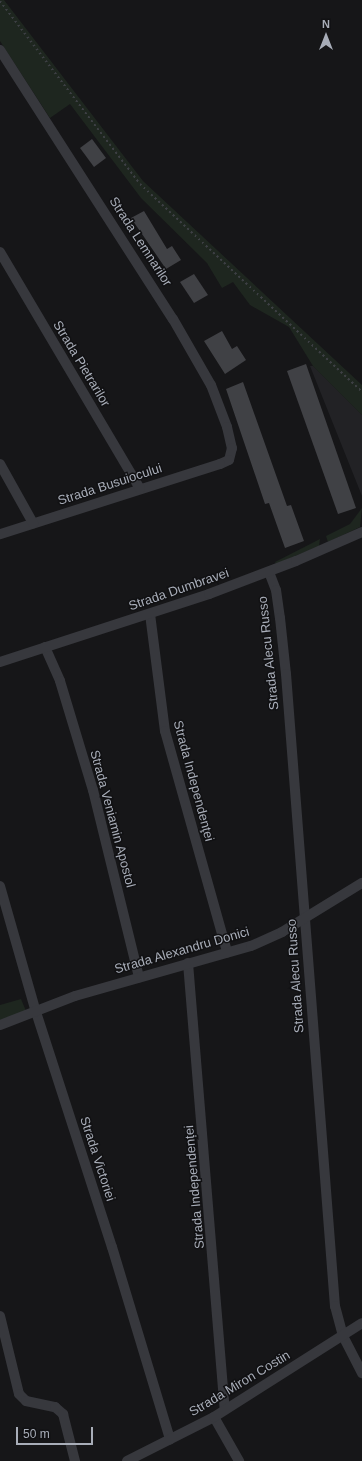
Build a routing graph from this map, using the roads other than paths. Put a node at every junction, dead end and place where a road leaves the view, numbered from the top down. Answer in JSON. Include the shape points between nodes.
{"nodes":[{"id":1,"x":0,"y":50,"type":"edge"},
{"id":2,"x":0,"y":252,"type":"edge"},
{"id":3,"x":228,"y":460,"type":"joint"},
{"id":4,"x":0,"y":464,"type":"edge"},
{"id":5,"x":140,"y":489,"type":"junction"},
{"id":6,"x":33,"y":523,"type":"junction"},
{"id":7,"x":362,"y":532,"type":"edge"},
{"id":8,"x":0,"y":534,"type":"edge"},
{"id":9,"x":269,"y":572,"type":"junction"},
{"id":10,"x":150,"y":614,"type":"junction"},
{"id":11,"x":45,"y":647,"type":"junction"},
{"id":12,"x":0,"y":662,"type":"edge"},
{"id":13,"x":362,"y":883,"type":"edge"},
{"id":14,"x":0,"y":886,"type":"edge"},
{"id":15,"x":305,"y":918,"type":"junction"},
{"id":16,"x":228,"y":952,"type":"junction"},
{"id":17,"x":188,"y":963,"type":"junction"},
{"id":18,"x":139,"y":977,"type":"junction"},
{"id":19,"x":36,"y":1012,"type":"junction"},
{"id":20,"x":0,"y":1025,"type":"edge"},
{"id":21,"x":0,"y":1316,"type":"edge"},
{"id":22,"x":362,"y":1323,"type":"edge"},
{"id":23,"x":343,"y":1336,"type":"junction"},
{"id":24,"x":362,"y":1373,"type":"edge"},
{"id":25,"x":226,"y":1409,"type":"junction"},
{"id":26,"x":214,"y":1417,"type":"junction"},
{"id":27,"x":170,"y":1439,"type":"junction"},
{"id":28,"x":141,"y":1459,"type":"edge"},
{"id":29,"x":75,"y":1461,"type":"edge"},
{"id":30,"x":127,"y":1461,"type":"edge"},
{"id":31,"x":239,"y":1461,"type":"edge"}],
"edges":[{"from":1,"to":3,"type":"street","name":"Strada Lemnarilor","via":[[157,293],[211,385],[228,427],[232,448]]},
{"from":2,"to":5,"type":"street","name":"Strada Pietrarilor"},
{"from":3,"to":5,"type":"street","name":"Strada Busuiocului"},
{"from":4,"to":6,"type":"street"},
{"from":5,"to":6,"type":"street","name":"Strada Busuiocului"},
{"from":6,"to":8,"type":"street","name":"Strada Busuiocului"},
{"from":7,"to":9,"type":"street","name":"Strada Dumbravei"},
{"from":9,"to":10,"type":"street","name":"Strada Dumbravei"},
{"from":9,"to":15,"type":"street","name":"Strada Alecu Russo","via":[[276,590],[280,618]]},
{"from":10,"to":11,"type":"street","name":"Strada Dumbravei"},
{"from":10,"to":16,"type":"street","name":"Strada Independenţei","via":[[165,731]]},
{"from":11,"to":12,"type":"street","name":"Strada Dumbravei"},
{"from":11,"to":18,"type":"street","name":"Strada Veniamin Apostol","via":[[60,681],[94,790]]},
{"from":13,"to":15,"type":"street","name":"Strada Alexandru Donici"},
{"from":14,"to":19,"type":"street","name":"Strada Victoriei"},
{"from":15,"to":16,"type":"street","name":"Strada Alexandru Donici","via":[[251,946]]},
{"from":15,"to":23,"type":"street","name":"Strada Alecu Russo","via":[[335,1306]]},
{"from":16,"to":17,"type":"street","name":"Strada Alexandru Donici"},
{"from":17,"to":18,"type":"street","name":"Strada Alexandru Donici"},
{"from":17,"to":25,"type":"street","name":"Strada Independenței"},
{"from":18,"to":19,"type":"street","name":"Strada Alexandru Donici","via":[[74,996]]},
{"from":19,"to":20,"type":"street","name":"Strada Alexandru Donici"},
{"from":19,"to":27,"type":"street","name":"Strada Victoriei","via":[[112,1247]]},
{"from":21,"to":29,"type":"street","via":[[19,1394],[26,1401],[55,1407],[63,1414]]},
{"from":22,"to":23,"type":"street","name":"Strada Miron Costin"},
{"from":23,"to":24,"type":"street","name":"Strada Alecu Russo"},
{"from":23,"to":25,"type":"street","name":"Strada Miron Costin"},
{"from":25,"to":26,"type":"street","name":"Strada Miron Costin"},
{"from":26,"to":27,"type":"street","name":"Strada Miron Costin"},
{"from":26,"to":31,"type":"street"},
{"from":27,"to":28,"type":"street","name":"Strada Miron Costin"},
{"from":28,"to":30,"type":"street","name":"Strada Miron Costin"}]}
